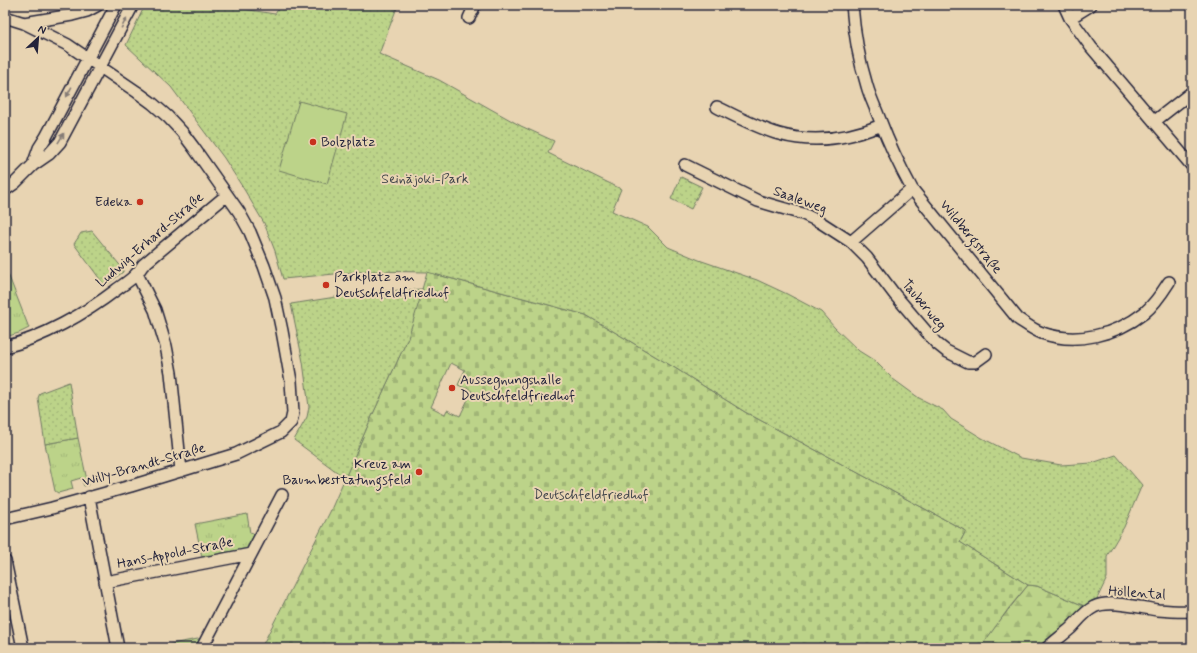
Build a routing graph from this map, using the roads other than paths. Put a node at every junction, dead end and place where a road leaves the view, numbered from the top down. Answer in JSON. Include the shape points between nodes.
{"nodes":[{"id":1,"x":98,"y":5,"type":"edge"},
{"id":2,"x":116,"y":5,"type":"edge"},
{"id":3,"x":133,"y":5,"type":"edge"},
{"id":4,"x":475,"y":5,"type":"edge"},
{"id":5,"x":852,"y":5,"type":"edge"},
{"id":6,"x":1064,"y":5,"type":"edge"},
{"id":7,"x":1091,"y":5,"type":"edge"},
{"id":8,"x":5,"y":17,"type":"edge"},
{"id":9,"x":469,"y":18,"type":"dead end"},
{"id":10,"x":1070,"y":18,"type":"junction"},
{"id":11,"x":24,"y":23,"type":"junction"},
{"id":12,"x":88,"y":58,"type":"junction"},
{"id":13,"x":100,"y":66,"type":"junction"},
{"id":14,"x":1192,"y":92,"type":"edge"},
{"id":15,"x":717,"y":107,"type":"dead end"},
{"id":16,"x":1155,"y":121,"type":"junction"},
{"id":17,"x":882,"y":125,"type":"junction"},
{"id":18,"x":33,"y":165,"type":"junction"},
{"id":19,"x":685,"y":165,"type":"dead end"},
{"id":20,"x":1192,"y":166,"type":"edge"},
{"id":21,"x":912,"y":189,"type":"junction"},
{"id":22,"x":5,"y":190,"type":"edge"},
{"id":23,"x":227,"y":194,"type":"junction"},
{"id":24,"x":851,"y":242,"type":"junction"},
{"id":25,"x":137,"y":274,"type":"junction"},
{"id":26,"x":1169,"y":282,"type":"dead end"},
{"id":27,"x":5,"y":347,"type":"edge"},
{"id":28,"x":986,"y":354,"type":"dead end"},
{"id":29,"x":181,"y":470,"type":"junction"},
{"id":30,"x":282,"y":495,"type":"dead end"},
{"id":31,"x":89,"y":497,"type":"junction"},
{"id":32,"x":5,"y":519,"type":"edge"},
{"id":33,"x":251,"y":554,"type":"junction"},
{"id":34,"x":5,"y":561,"type":"edge"},
{"id":35,"x":105,"y":582,"type":"junction"},
{"id":36,"x":1192,"y":611,"type":"edge"},
{"id":37,"x":23,"y":648,"type":"edge"},
{"id":38,"x":118,"y":648,"type":"edge"},
{"id":39,"x":202,"y":648,"type":"edge"},
{"id":40,"x":1047,"y":648,"type":"edge"}],
"edges":[{"from":1,"to":11,"type":"street","via":[[72,15]]},
{"from":2,"to":12,"type":"street"},
{"from":13,"to":3,"type":"street","one_way":true},
{"from":4,"to":9,"type":"street"},
{"from":5,"to":17,"type":"street","name":"Wildbergstraße","via":[[861,65]]},
{"from":6,"to":10,"type":"street"},
{"from":7,"to":10,"type":"street"},
{"from":8,"to":11,"type":"street"},
{"from":10,"to":16,"type":"street","via":[[1103,62]]},
{"from":11,"to":12,"type":"street"},
{"from":12,"to":13,"type":"street"},
{"from":12,"to":18,"type":"street","one_way":true,"via":[[39,148]]},
{"from":18,"to":13,"type":"street","one_way":true,"via":[[49,154],[60,142]]},
{"from":13,"to":23,"type":"street","via":[[168,117],[190,142]]},
{"from":14,"to":16,"type":"street"},
{"from":15,"to":17,"type":"street","via":[[760,127],[795,138],[849,136]]},
{"from":16,"to":20,"type":"street"},
{"from":17,"to":21,"type":"street","name":"Wildbergstraße"},
{"from":18,"to":22,"type":"street"},
{"from":19,"to":24,"type":"street","name":"Saaleweg","via":[[758,201],[803,214]]},
{"from":21,"to":24,"type":"street"},
{"from":21,"to":26,"type":"street","name":"Wildbergstraße","via":[[1018,319],[1042,333],[1076,338],[1092,337],[1112,331],[1145,312]]},
{"from":23,"to":25,"type":"street","name":"Ludwig-Erhard-Straße","via":[[143,265]]},
{"from":23,"to":29,"type":"street","name":"Willy-Brandt-Straße","via":[[250,232],[275,298],[291,380],[293,413],[291,422],[275,436],[236,454]]},
{"from":24,"to":28,"type":"street","name":"Tauberweg","via":[[936,343],[968,362],[975,362]]},
{"from":25,"to":27,"type":"street","name":"Ludwig-Erhard-Straße","via":[[98,304],[64,323]]},
{"from":25,"to":29,"type":"street","via":[[155,310],[166,346],[172,373]]},
{"from":29,"to":31,"type":"street","name":"Willy-Brandt-Straße"},
{"from":30,"to":33,"type":"street"},
{"from":31,"to":32,"type":"street","name":"Willy-Brandt-Straße"},
{"from":31,"to":35,"type":"street","name":"Hans-Appold-Straße"},
{"from":33,"to":35,"type":"street","name":"Hans-Appold-Straße"},
{"from":33,"to":39,"type":"street"},
{"from":34,"to":37,"type":"street"},
{"from":35,"to":38,"type":"street","name":"Hans-Appold-Straße"},
{"from":36,"to":40,"type":"street","name":"Höllental","via":[[1159,610],[1116,604],[1100,605],[1082,616]]}]}
